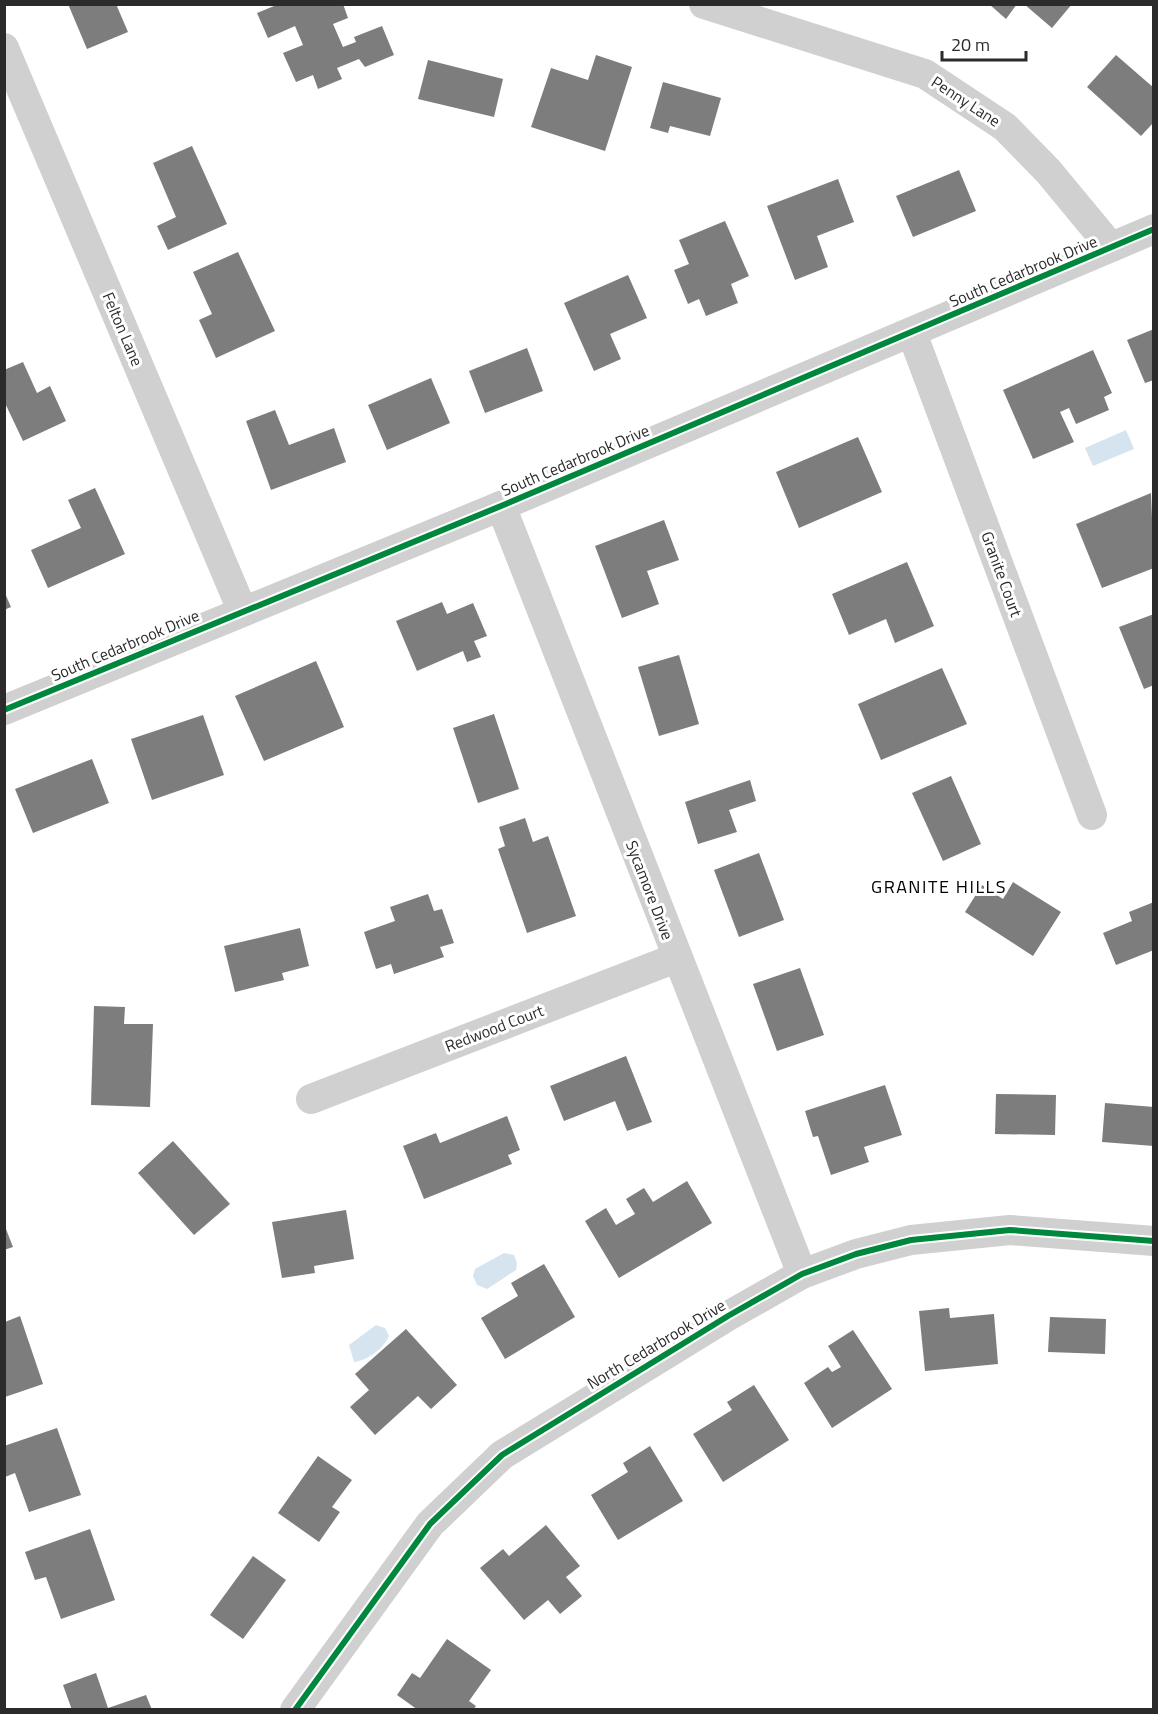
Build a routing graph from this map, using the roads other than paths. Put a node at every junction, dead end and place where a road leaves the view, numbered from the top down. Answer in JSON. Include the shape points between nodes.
{"nodes":[{"id":1,"x":704,"y":4,"type":"edge"},
{"id":2,"x":4,"y":48,"type":"edge"},
{"id":3,"x":1154,"y":229,"type":"edge"},
{"id":4,"x":1111,"y":248,"type":"junction"},
{"id":5,"x":912,"y":333,"type":"junction"},
{"id":6,"x":501,"y":506,"type":"junction"},
{"id":7,"x":242,"y":610,"type":"junction"},
{"id":8,"x":4,"y":710,"type":"edge"},
{"id":9,"x":1092,"y":815,"type":"dead end"},
{"id":10,"x":676,"y":957,"type":"junction"},
{"id":11,"x":311,"y":1099,"type":"dead end"},
{"id":12,"x":1154,"y":1241,"type":"edge"},
{"id":13,"x":802,"y":1274,"type":"junction"},
{"id":14,"x":295,"y":1710,"type":"edge"}],
"edges":[{"from":1,"to":4,"type":"street","name":"Penny Lane","via":[[925,74],[1005,127],[1048,171]]},
{"from":2,"to":7,"type":"street","name":"Felton Lane"},
{"from":3,"to":4,"type":"street","name":"South Cedarbrook Drive"},
{"from":4,"to":5,"type":"street","name":"South Cedarbrook Drive"},
{"from":5,"to":6,"type":"street","name":"South Cedarbrook Drive"},
{"from":5,"to":9,"type":"street","name":"Granite Court"},
{"from":6,"to":7,"type":"street","name":"South Cedarbrook Drive"},
{"from":6,"to":10,"type":"street","name":"Sycamore Drive"},
{"from":7,"to":8,"type":"street","name":"South Cedarbrook Drive"},
{"from":10,"to":11,"type":"street","name":"Redwood Court"},
{"from":10,"to":13,"type":"street","name":"Sycamore Drive"},
{"from":12,"to":13,"type":"street","name":"North Cedarbrook Drive","via":[[1010,1230],[900,1243]]},
{"from":13,"to":14,"type":"street","name":"North Cedarbrook Drive","via":[[502,1455],[430,1524]]}]}
